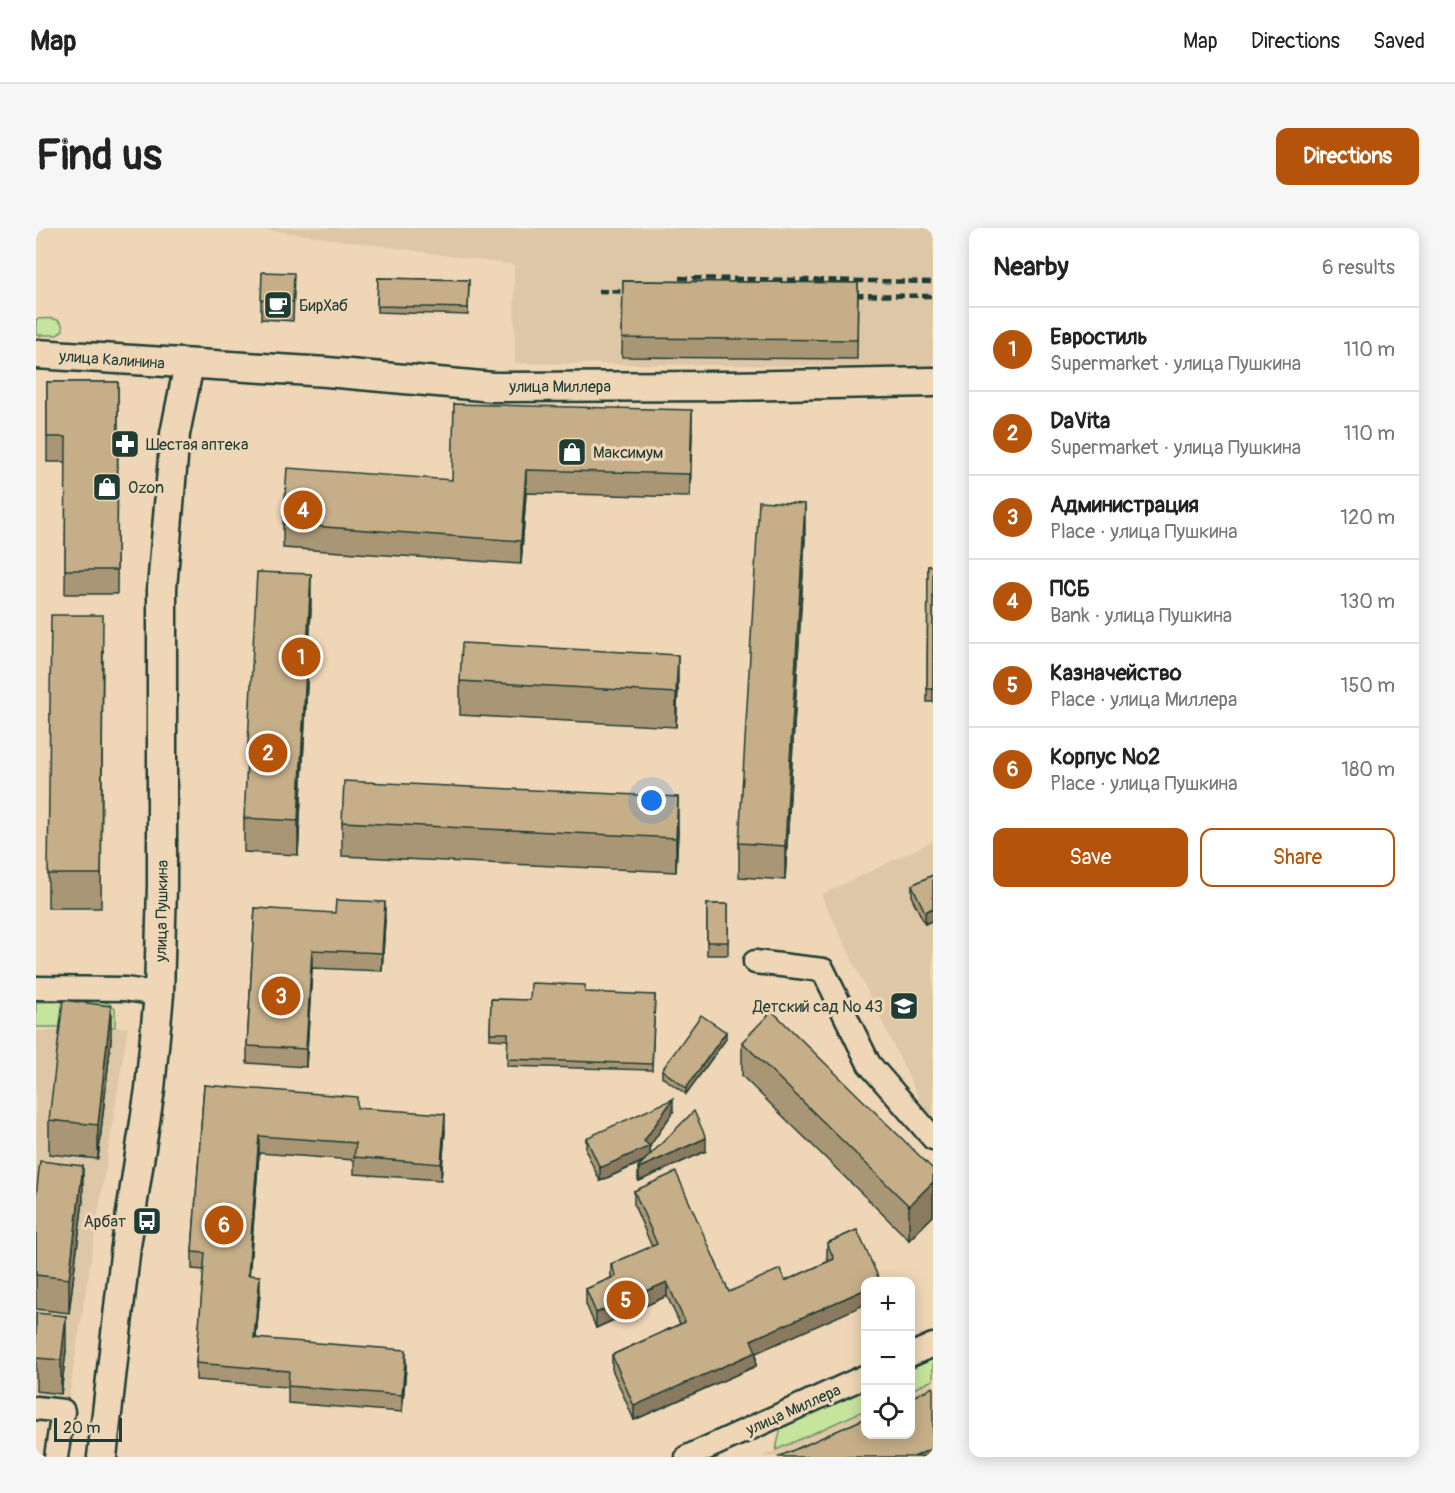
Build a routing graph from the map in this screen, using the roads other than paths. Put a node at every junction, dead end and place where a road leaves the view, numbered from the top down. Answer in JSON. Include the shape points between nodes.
{"nodes":[{"id":1,"x":36,"y":354,"type":"edge"},
{"id":2,"x":189,"y":364,"type":"junction"},
{"id":3,"x":933,"y":382,"type":"edge"},
{"id":4,"x":755,"y":962,"type":"dead end"},
{"id":5,"x":36,"y":988,"type":"edge"},
{"id":6,"x":159,"y":994,"type":"junction"},
{"id":7,"x":933,"y":1138,"type":"edge"},
{"id":8,"x":933,"y":1345,"type":"edge"},
{"id":9,"x":915,"y":1353,"type":"edge"},
{"id":10,"x":861,"y":1378,"type":"edge"},
{"id":11,"x":36,"y":1408,"type":"edge"},
{"id":12,"x":56,"y":1457,"type":"edge"},
{"id":13,"x":102,"y":1457,"type":"edge"},
{"id":14,"x":687,"y":1457,"type":"edge"}],
"edges":[{"from":1,"to":2,"type":"main road","name":"улица Калинина"},
{"from":2,"to":3,"type":"main road","name":"улица Миллера","via":[[493,387]]},
{"from":2,"to":6,"type":"main road","name":"улица Пушкина","via":[[175,434],[162,588]]},
{"from":4,"to":7,"type":"street","via":[[823,970],[869,1064]]},
{"from":5,"to":6,"type":"street","via":[[125,989]]},
{"from":6,"to":13,"type":"main road","name":"улица Пушкина"},
{"from":8,"to":9,"type":"street"},
{"from":10,"to":14,"type":"street","name":"улица Миллера"},
{"from":11,"to":12,"type":"street","via":[[63,1411]]}]}
